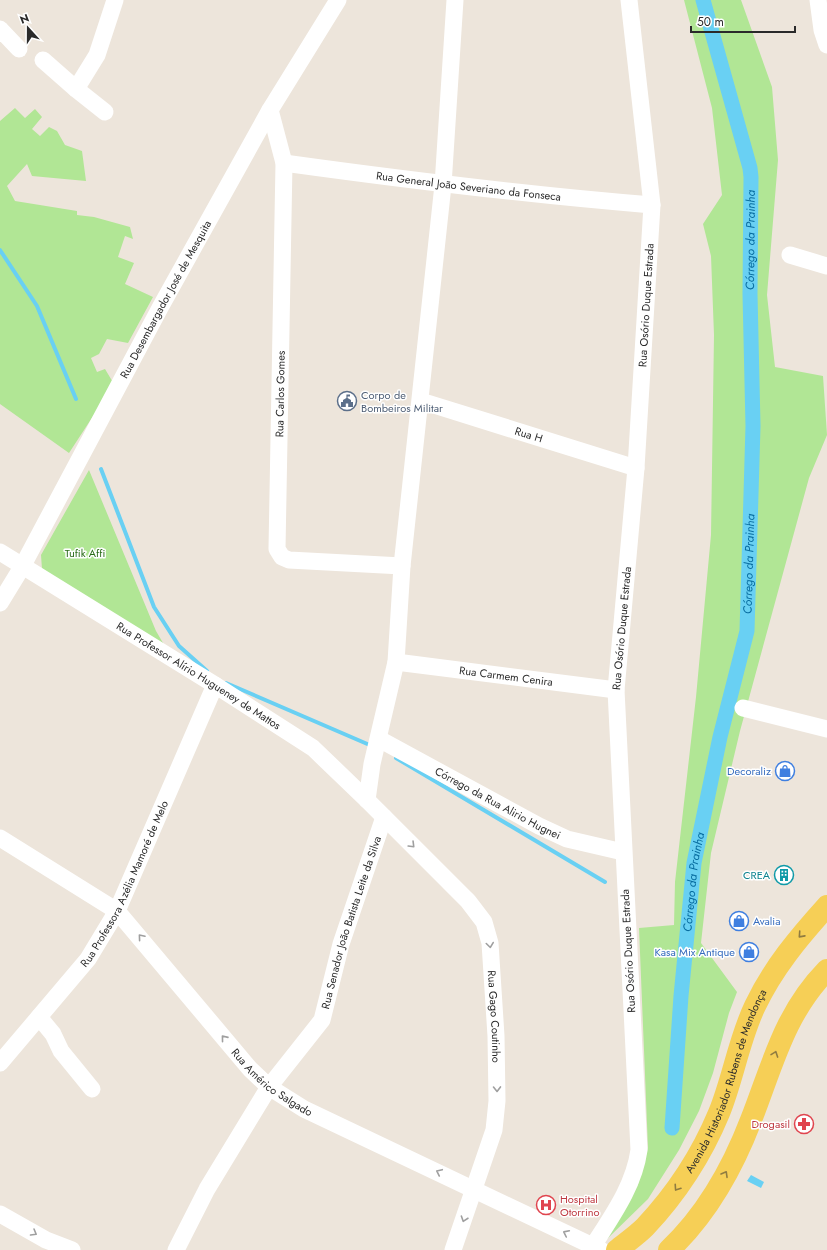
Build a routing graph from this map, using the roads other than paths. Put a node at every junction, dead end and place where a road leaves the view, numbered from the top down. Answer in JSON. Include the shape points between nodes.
{"nodes":[{"id":1,"x":115,"y":0,"type":"edge"},
{"id":2,"x":455,"y":0,"type":"edge"},
{"id":3,"x":629,"y":0,"type":"edge"},
{"id":4,"x":818,"y":0,"type":"edge"},
{"id":5,"x":333,"y":1,"type":"edge"},
{"id":6,"x":0,"y":29,"type":"edge"},
{"id":7,"x":827,"y":45,"type":"edge"},
{"id":8,"x":19,"y":49,"type":"dead end"},
{"id":9,"x":43,"y":60,"type":"dead end"},
{"id":10,"x":76,"y":89,"type":"junction"},
{"id":11,"x":270,"y":110,"type":"junction"},
{"id":12,"x":105,"y":112,"type":"dead end"},
{"id":13,"x":284,"y":163,"type":"junction"},
{"id":14,"x":443,"y":185,"type":"junction"},
{"id":15,"x":652,"y":205,"type":"junction"},
{"id":16,"x":790,"y":255,"type":"dead end"},
{"id":17,"x":827,"y":266,"type":"edge"},
{"id":18,"x":421,"y":401,"type":"junction"},
{"id":19,"x":636,"y":468,"type":"junction"},
{"id":20,"x":0,"y":552,"type":"edge"},
{"id":21,"x":402,"y":566,"type":"junction"},
{"id":22,"x":22,"y":567,"type":"junction"},
{"id":23,"x":0,"y":603,"type":"edge"},
{"id":24,"x":396,"y":662,"type":"junction"},
{"id":25,"x":215,"y":685,"type":"junction"},
{"id":26,"x":616,"y":690,"type":"junction"},
{"id":27,"x":743,"y":708,"type":"dead end"},
{"id":28,"x":827,"y":729,"type":"edge"},
{"id":29,"x":376,"y":752,"type":"junction"},
{"id":30,"x":347,"y":780,"type":"junction"},
{"id":31,"x":367,"y":800,"type":"junction"},
{"id":32,"x":384,"y":817,"type":"junction"},
{"id":33,"x":0,"y":838,"type":"edge"},
{"id":34,"x":623,"y":852,"type":"junction"},
{"id":35,"x":827,"y":906,"type":"edge"},
{"id":36,"x":117,"y":911,"type":"junction"},
{"id":37,"x":827,"y":970,"type":"edge"},
{"id":38,"x":39,"y":1017,"type":"junction"},
{"id":39,"x":0,"y":1063,"type":"edge"},
{"id":40,"x":268,"y":1087,"type":"junction"},
{"id":41,"x":92,"y":1089,"type":"dead end"},
{"id":42,"x":474,"y":1189,"type":"junction"},
{"id":43,"x":0,"y":1214,"type":"edge"},
{"id":44,"x":597,"y":1248,"type":"edge"},
{"id":45,"x":72,"y":1250,"type":"edge"},
{"id":46,"x":176,"y":1250,"type":"edge"},
{"id":47,"x":453,"y":1250,"type":"edge"},
{"id":48,"x":617,"y":1250,"type":"edge"},
{"id":49,"x":669,"y":1250,"type":"edge"}],
"edges":[{"from":1,"to":10,"type":"street","via":[[96,55]]},
{"from":2,"to":14,"type":"street"},
{"from":3,"to":15,"type":"street","name":"Rua Osório Duque Estrada"},
{"from":4,"to":7,"type":"street"},
{"from":5,"to":11,"type":"street","name":"Rua Desembargador José de Mesquita"},
{"from":6,"to":8,"type":"street"},
{"from":9,"to":10,"type":"street"},
{"from":10,"to":12,"type":"street"},
{"from":11,"to":13,"type":"street","name":"Rua Carlos Gomes"},
{"from":11,"to":22,"type":"street","name":"Rua Desembargador José de Mesquita","via":[[161,306]]},
{"from":13,"to":14,"type":"street","name":"Rua General João Severiano da Fonseca"},
{"from":13,"to":21,"type":"street","name":"Rua Carlos Gomes","via":[[277,549],[282,557],[289,560]]},
{"from":14,"to":15,"type":"street","name":"Rua General João Severiano da Fonseca"},
{"from":14,"to":18,"type":"street"},
{"from":15,"to":19,"type":"street","name":"Rua Osório Duque Estrada"},
{"from":16,"to":17,"type":"street"},
{"from":18,"to":19,"type":"street","name":"Rua H"},
{"from":18,"to":21,"type":"street"},
{"from":19,"to":26,"type":"street","name":"Rua Osório Duque Estrada"},
{"from":20,"to":22,"type":"street","name":"Rua Professor Alírio Hugueney de Mattos"},
{"from":21,"to":24,"type":"street"},
{"from":22,"to":23,"type":"street","name":"Rua Desembargador José de Mesquita"},
{"from":22,"to":25,"type":"street","name":"Rua Professor Alírio Hugueney de Mattos"},
{"from":24,"to":26,"type":"street","name":"Rua Carmem Cenira"},
{"from":24,"to":29,"type":"street"},
{"from":25,"to":30,"type":"street","name":"Rua Professor Alírio Hugueney de Mattos","via":[[313,748]]},
{"from":25,"to":36,"type":"street","name":"Rua Professora Azélia Mamoré de Melo"},
{"from":26,"to":34,"type":"street","name":"Rua Osório Duque Estrada"},
{"from":27,"to":28,"type":"street"},
{"from":29,"to":30,"type":"street"},
{"from":29,"to":31,"type":"street"},
{"from":29,"to":34,"type":"street","name":"Córrego da Rua Alirio Hugnei","via":[[567,839]]},
{"from":30,"to":31,"type":"street","name":"Rua Professor Alírio Hugueney de Mattos"},
{"from":31,"to":32,"type":"street","name":"Rua Professor Alírio Hugueney de Mattos"},
{"from":32,"to":40,"type":"street","name":"Rua Senador João Batista Leite da Silva","via":[[341,944],[322,1020]]},
{"from":32,"to":42,"type":"street","name":"Rua Gago Coutinho","one_way":true,"via":[[468,901],[484,922],[490,943],[497,1101],[494,1130]]},
{"from":33,"to":36,"type":"street","name":"Rua Américo Salgado"},
{"from":34,"to":44,"type":"street","name":"Rua Osório Duque Estrada","via":[[639,1150],[631,1182]]},
{"from":35,"to":48,"type":"main road","name":"Avenida Historiador Rubens de Mendonça","one_way":true,"via":[[792,946],[754,1007],[720,1113],[699,1154],[674,1192],[644,1228]]},
{"from":36,"to":38,"type":"street","name":"Rua Professora Azélia Mamoré de Melo","via":[[88,959]]},
{"from":40,"to":36,"type":"street","name":"Rua Américo Salgado","one_way":true},
{"from":49,"to":37,"type":"main road","one_way":true,"via":[[707,1205],[729,1168],[751,1121],[779,1041],[800,1003]]},
{"from":38,"to":39,"type":"street","name":"Rua Professora Azélia Mamoré de Melo"},
{"from":38,"to":41,"type":"street","via":[[53,1034],[61,1051]]},
{"from":42,"to":40,"type":"street","name":"Rua Américo Salgado","one_way":true,"via":[[304,1109]]},
{"from":40,"to":46,"type":"street","name":"Rua Senador João Batista Leite da Silva","via":[[208,1189]]},
{"from":44,"to":42,"type":"street","name":"Rua Américo Salgado","one_way":true},
{"from":42,"to":47,"type":"street","name":"Rua Gago Coutinho","one_way":true},
{"from":43,"to":45,"type":"street","one_way":true,"via":[[46,1240]]}]}
